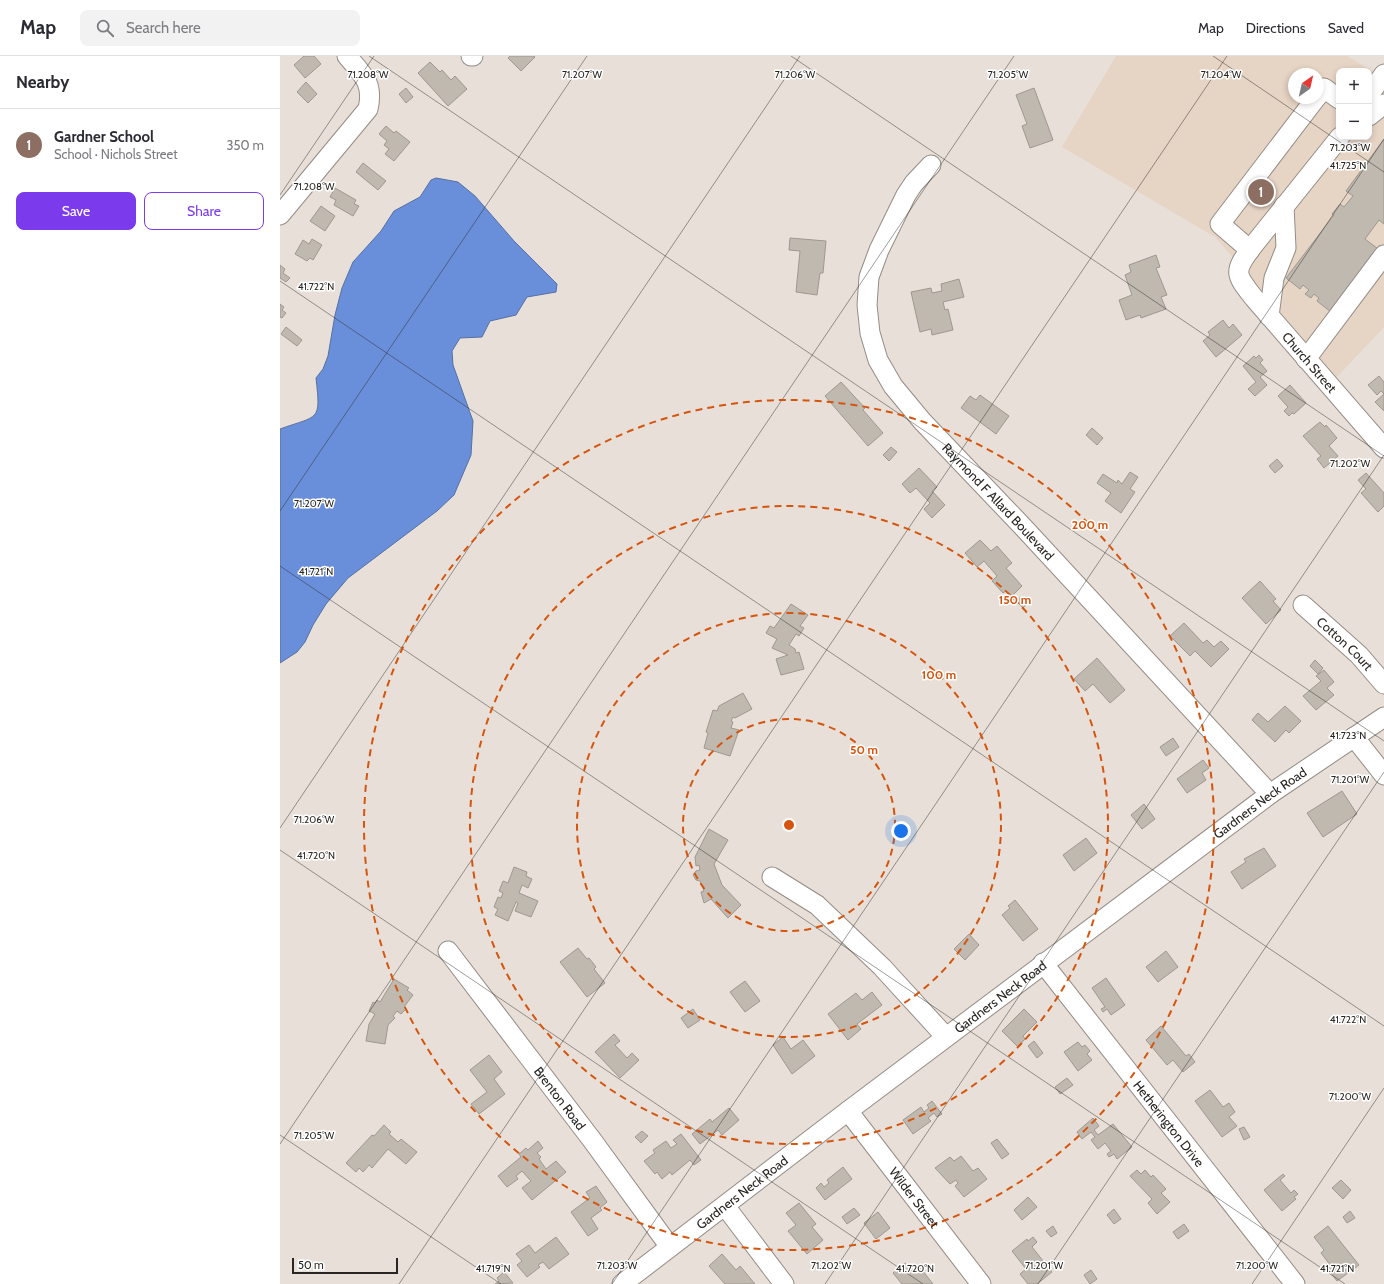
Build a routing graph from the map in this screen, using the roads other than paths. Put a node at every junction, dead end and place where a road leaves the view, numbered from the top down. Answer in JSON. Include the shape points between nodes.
{"nodes":[{"id":1,"x":347,"y":56,"type":"edge"},
{"id":2,"x":1384,"y":74,"type":"edge"},
{"id":3,"x":1324,"y":88,"type":"edge"},
{"id":4,"x":1372,"y":91,"type":"edge"},
{"id":5,"x":1336,"y":96,"type":"edge"},
{"id":6,"x":1312,"y":104,"type":"edge"},
{"id":7,"x":1384,"y":104,"type":"edge"},
{"id":8,"x":1372,"y":114,"type":"edge"},
{"id":9,"x":1339,"y":140,"type":"edge"},
{"id":10,"x":931,"y":165,"type":"dead end"},
{"id":11,"x":1284,"y":206,"type":"junction"},
{"id":12,"x":280,"y":214,"type":"edge"},
{"id":13,"x":1250,"y":250,"type":"junction"},
{"id":14,"x":1384,"y":255,"type":"edge"},
{"id":15,"x":1269,"y":316,"type":"junction"},
{"id":16,"x":1306,"y":358,"type":"junction"},
{"id":17,"x":1384,"y":448,"type":"edge"},
{"id":18,"x":1303,"y":605,"type":"dead end"},
{"id":19,"x":1384,"y":684,"type":"edge"},
{"id":20,"x":1384,"y":717,"type":"edge"},
{"id":21,"x":1354,"y":737,"type":"junction"},
{"id":22,"x":1384,"y":775,"type":"edge"},
{"id":23,"x":1270,"y":794,"type":"junction"},
{"id":24,"x":772,"y":877,"type":"dead end"},
{"id":25,"x":448,"y":951,"type":"dead end"},
{"id":26,"x":1043,"y":963,"type":"junction"},
{"id":27,"x":946,"y":1037,"type":"junction"},
{"id":28,"x":848,"y":1111,"type":"junction"},
{"id":29,"x":725,"y":1206,"type":"junction"},
{"id":30,"x":670,"y":1247,"type":"junction"},
{"id":31,"x":622,"y":1284,"type":"edge"},
{"id":32,"x":784,"y":1284,"type":"edge"},
{"id":33,"x":981,"y":1284,"type":"edge"},
{"id":34,"x":1295,"y":1284,"type":"edge"}],
"edges":[{"from":1,"to":12,"type":"street","via":[[369,85],[371,95],[368,109]]},
{"from":2,"to":4,"type":"street"},
{"from":3,"to":5,"type":"street"},
{"from":6,"to":13,"type":"street","via":[[1220,224]]},
{"from":7,"to":8,"type":"street"},
{"from":9,"to":11,"type":"street"},
{"from":10,"to":23,"type":"street","name":"Raymond F Allard Boulevard","via":[[906,195],[881,244],[869,277],[867,305],[870,333],[878,360],[893,386],[922,421]]},
{"from":11,"to":13,"type":"street"},
{"from":11,"to":15,"type":"street","via":[[1286,248],[1274,278]]},
{"from":13,"to":15,"type":"street","name":"Church Street","via":[[1240,263],[1240,280]]},
{"from":14,"to":16,"type":"street"},
{"from":15,"to":16,"type":"street","name":"Church Street"},
{"from":16,"to":17,"type":"street","name":"Church Street"},
{"from":18,"to":19,"type":"street","name":"Cotton Court","via":[[1359,656]]},
{"from":20,"to":21,"type":"street","name":"Gardners Neck Road"},
{"from":21,"to":22,"type":"street"},
{"from":21,"to":23,"type":"street","name":"Gardners Neck Road"},
{"from":23,"to":26,"type":"street","name":"Gardners Neck Road"},
{"from":24,"to":27,"type":"street","via":[[817,905],[882,967]]},
{"from":25,"to":30,"type":"street","name":"Brenton Road"},
{"from":26,"to":27,"type":"street","name":"Gardners Neck Road"},
{"from":26,"to":34,"type":"street","name":"Hetherington Drive"},
{"from":27,"to":28,"type":"street","name":"Gardners Neck Road"},
{"from":28,"to":29,"type":"street","name":"Gardners Neck Road"},
{"from":28,"to":33,"type":"street","name":"Wilder Street"},
{"from":29,"to":30,"type":"street","name":"Gardners Neck Road"},
{"from":29,"to":32,"type":"street"},
{"from":30,"to":31,"type":"street","name":"Gardners Neck Road"}]}
